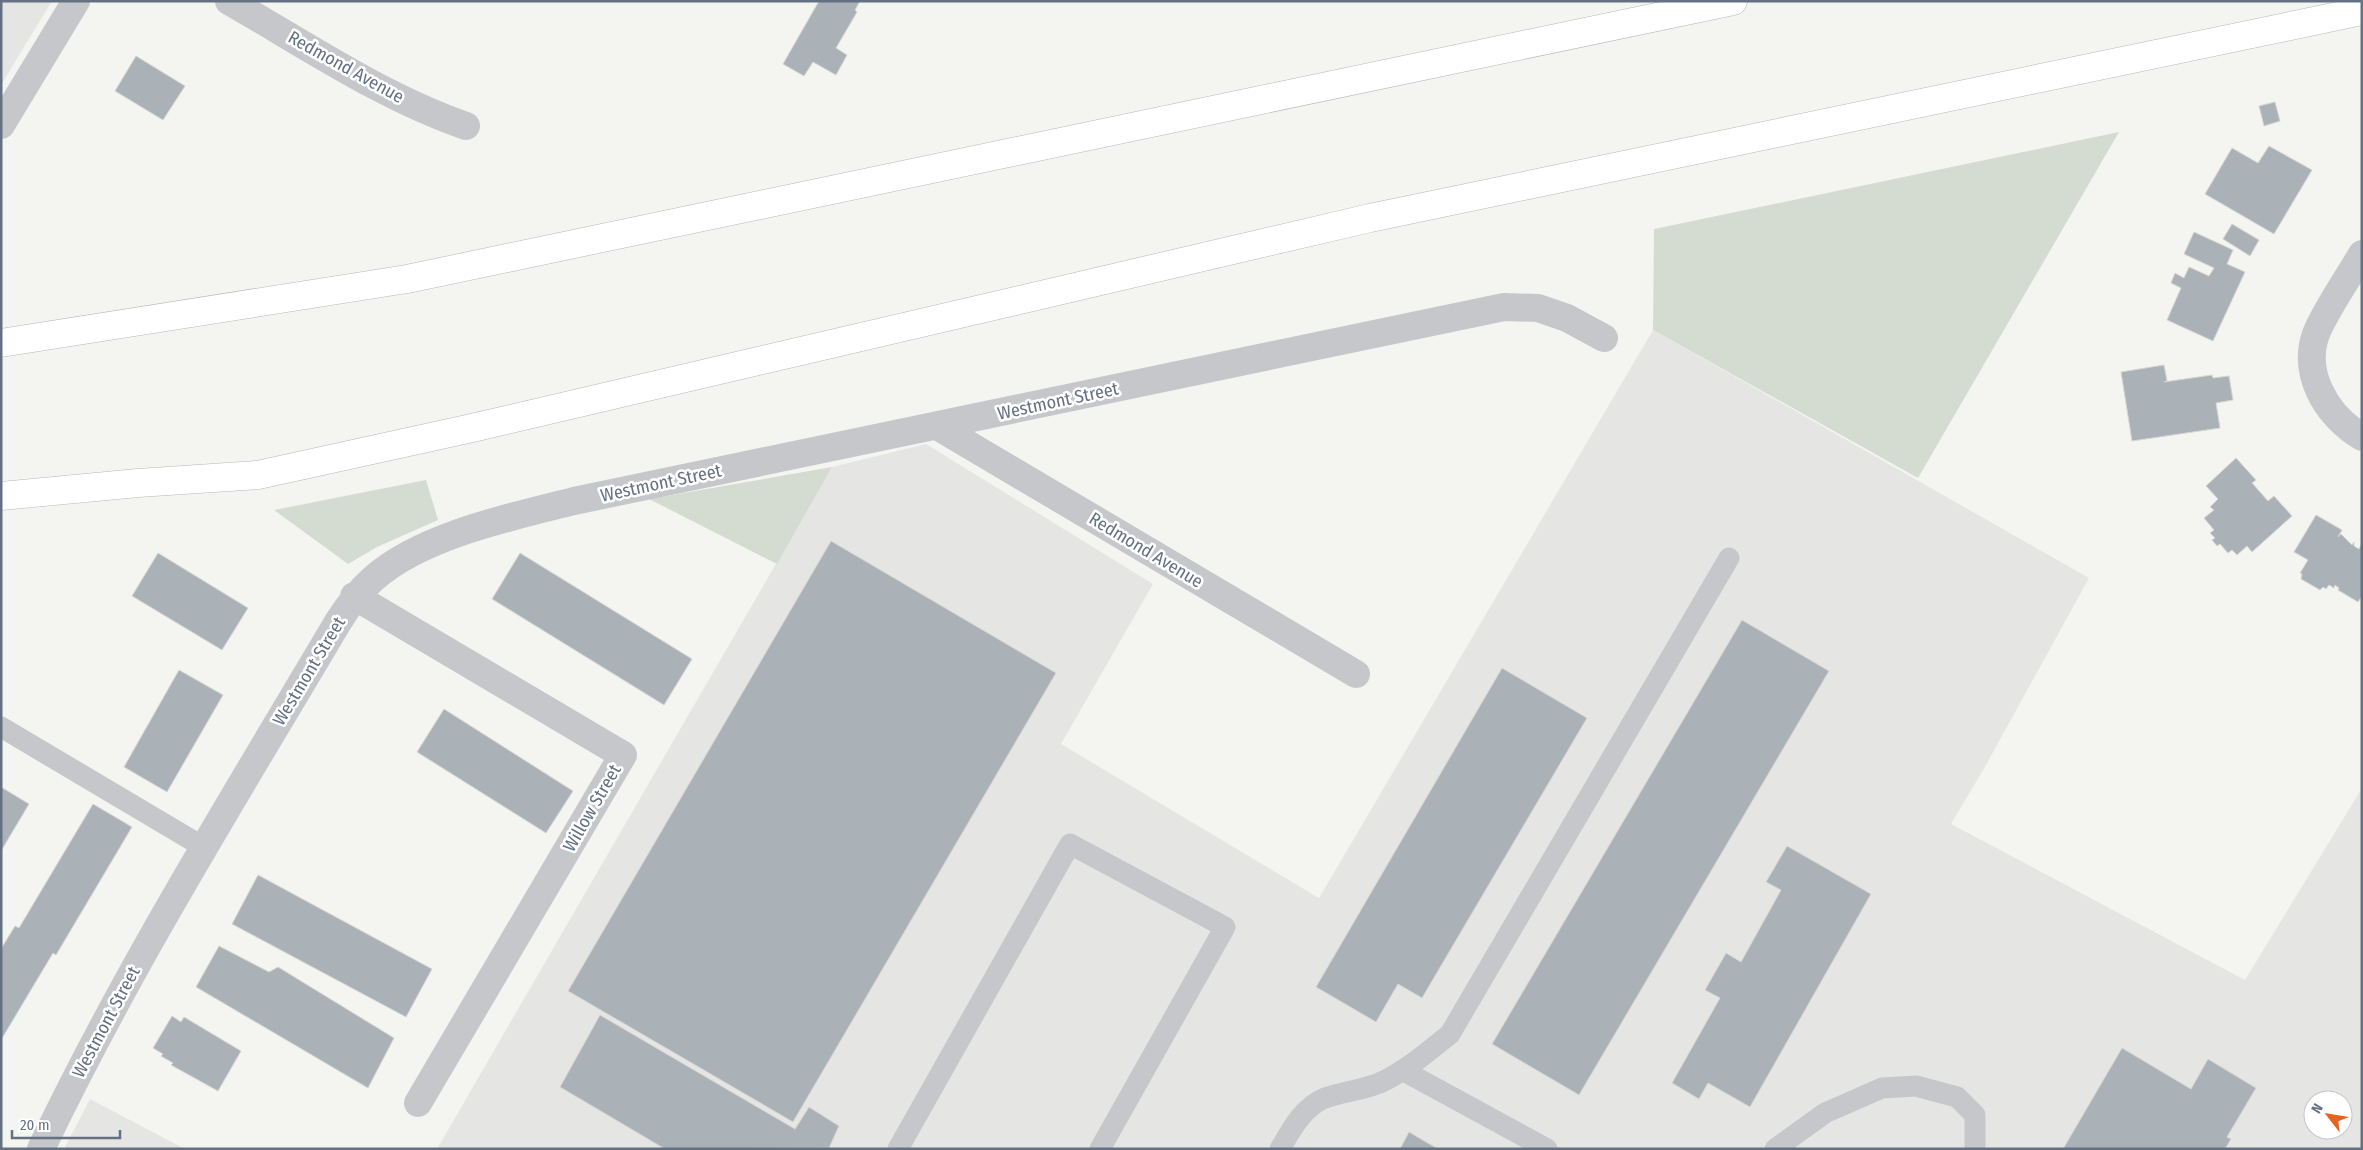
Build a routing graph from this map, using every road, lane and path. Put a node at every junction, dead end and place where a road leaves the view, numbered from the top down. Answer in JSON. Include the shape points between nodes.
{"nodes":[{"id":1,"x":76,"y":1,"type":"edge"},
{"id":2,"x":229,"y":1,"type":"edge"},
{"id":3,"x":1733,"y":1,"type":"edge"},
{"id":4,"x":2362,"y":11,"type":"edge"},
{"id":5,"x":1,"y":125,"type":"edge"},
{"id":6,"x":466,"y":126,"type":"dead end"},
{"id":7,"x":2362,"y":254,"type":"edge"},
{"id":8,"x":1604,"y":338,"type":"dead end"},
{"id":9,"x":1,"y":343,"type":"edge"},
{"id":10,"x":937,"y":426,"type":"junction"},
{"id":11,"x":2362,"y":437,"type":"edge"},
{"id":12,"x":1,"y":496,"type":"edge"},
{"id":13,"x":1729,"y":558,"type":"dead end"},
{"id":14,"x":354,"y":596,"type":"junction"},
{"id":15,"x":1356,"y":674,"type":"dead end"},
{"id":16,"x":1,"y":727,"type":"edge"},
{"id":17,"x":205,"y":848,"type":"junction"},
{"id":18,"x":1402,"y":1070,"type":"junction"},
{"id":19,"x":418,"y":1103,"type":"dead end"},
{"id":20,"x":41,"y":1149,"type":"edge"},
{"id":21,"x":898,"y":1149,"type":"edge"},
{"id":22,"x":1100,"y":1149,"type":"edge"},
{"id":23,"x":1280,"y":1149,"type":"edge"},
{"id":24,"x":1547,"y":1149,"type":"edge"},
{"id":25,"x":1775,"y":1149,"type":"edge"},
{"id":26,"x":1975,"y":1149,"type":"edge"}],
"edges":[{"from":1,"to":5,"type":"street"},
{"from":2,"to":6,"type":"street","name":"Redmond Avenue","via":[[396,97]]},
{"from":3,"to":9,"type":"highway","via":[[407,279]]},
{"from":4,"to":12,"type":"highway","via":[[1370,218],[258,475]]},
{"from":7,"to":11,"type":"street","via":[[2318,328],[2313,351],[2314,378],[2325,404],[2347,428]]},
{"from":8,"to":10,"type":"street","name":"Westmont Street","via":[[1567,318],[1538,308],[1504,307]]},
{"from":10,"to":14,"type":"street","name":"Westmont Street","via":[[574,500],[497,521],[434,542],[411,554],[375,577]]},
{"from":10,"to":15,"type":"street","name":"Redmond Avenue"},
{"from":13,"to":18,"type":"lane","via":[[1450,1034]]},
{"from":14,"to":17,"type":"street","name":"Westmont Street"},
{"from":14,"to":19,"type":"street","name":"Willow Street","via":[[623,755]]},
{"from":16,"to":17,"type":"lane"},
{"from":17,"to":20,"type":"street","name":"Westmont Street","via":[[111,1013]]},
{"from":18,"to":23,"type":"lane","via":[[1362,1089],[1324,1099],[1299,1118]]},
{"from":18,"to":24,"type":"lane"},
{"from":21,"to":22,"type":"lane","via":[[1070,844],[1225,927]]},
{"from":25,"to":26,"type":"lane","via":[[1825,1113],[1882,1088],[1916,1086],[1957,1097],[1975,1115]]}]}
